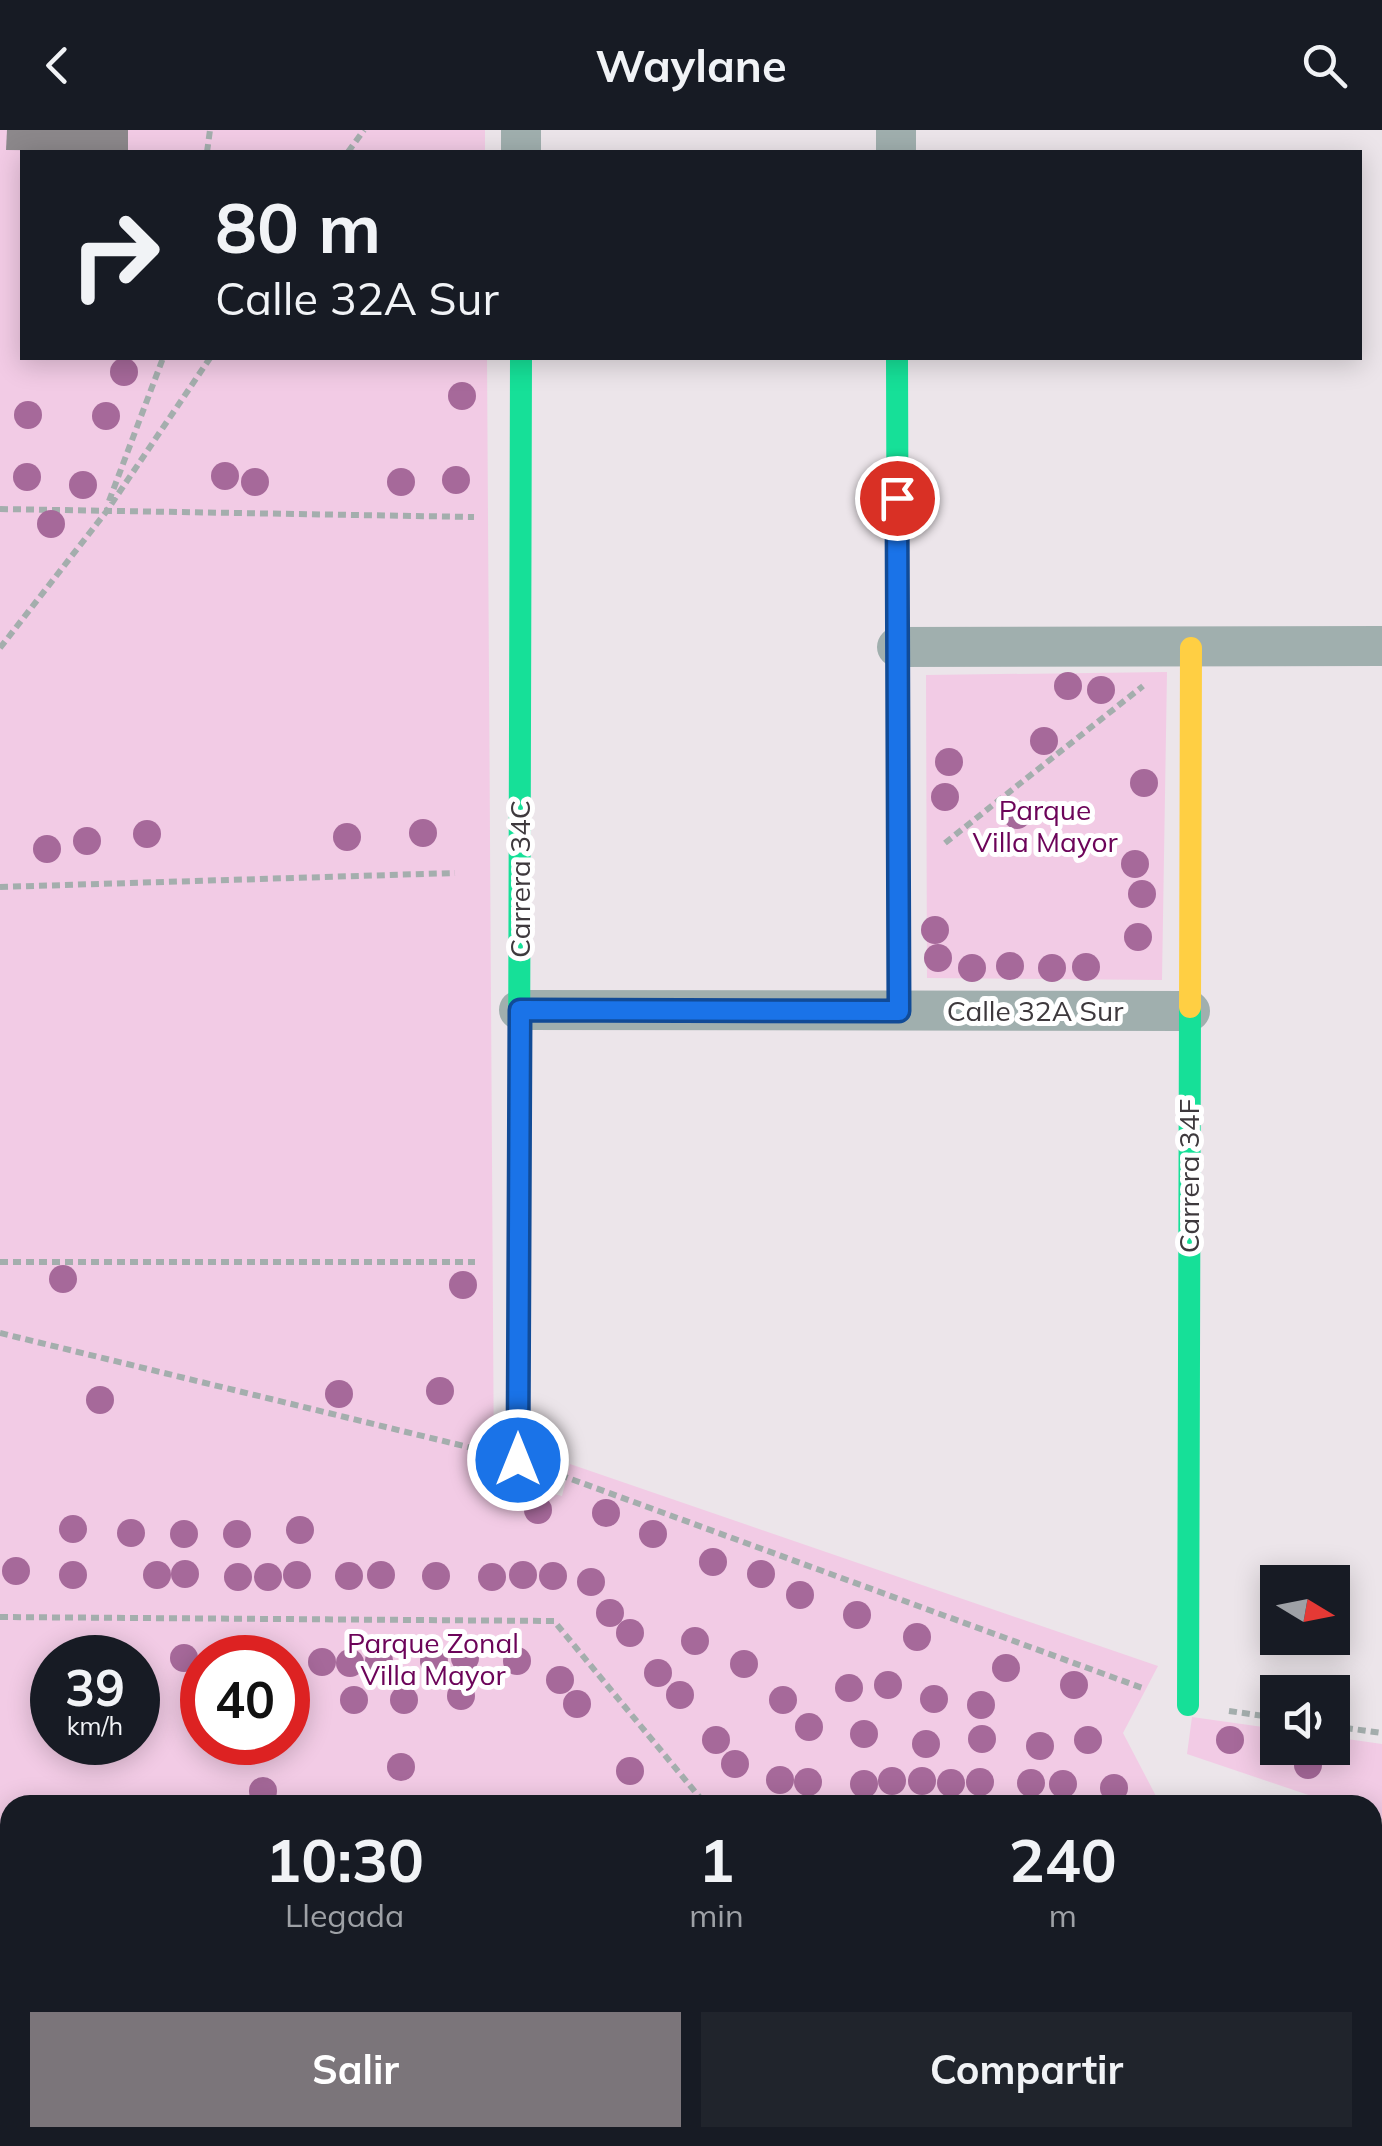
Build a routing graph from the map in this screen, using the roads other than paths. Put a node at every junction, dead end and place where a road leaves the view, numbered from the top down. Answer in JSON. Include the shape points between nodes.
{"nodes":[{"id":1,"x":521,"y":360,"type":"edge"},
{"id":2,"x":897,"y":360,"type":"edge"},
{"id":3,"x":1382,"y":646,"type":"edge"},
{"id":4,"x":898,"y":647,"type":"junction"},
{"id":5,"x":1190,"y":648,"type":"junction"},
{"id":6,"x":520,"y":1010,"type":"junction"},
{"id":7,"x":899,"y":1011,"type":"junction"},
{"id":8,"x":1190,"y":1011,"type":"junction"},
{"id":9,"x":518,"y":1460,"type":"road end"},
{"id":10,"x":1188,"y":1705,"type":"road end"}],
"edges":[{"from":1,"to":6,"type":"street","name":"Carrera 34C"},
{"from":2,"to":4,"type":"street"},
{"from":3,"to":5,"type":"street"},
{"from":4,"to":5,"type":"street"},
{"from":4,"to":7,"type":"street"},
{"from":5,"to":8,"type":"street","name":"Carrera 34F"},
{"from":6,"to":7,"type":"street","name":"Calle 32A Sur"},
{"from":6,"to":9,"type":"street","name":"Carrera 34C"},
{"from":7,"to":8,"type":"street","name":"Calle 32A Sur"},
{"from":8,"to":10,"type":"street","name":"Carrera 34F"}]}
